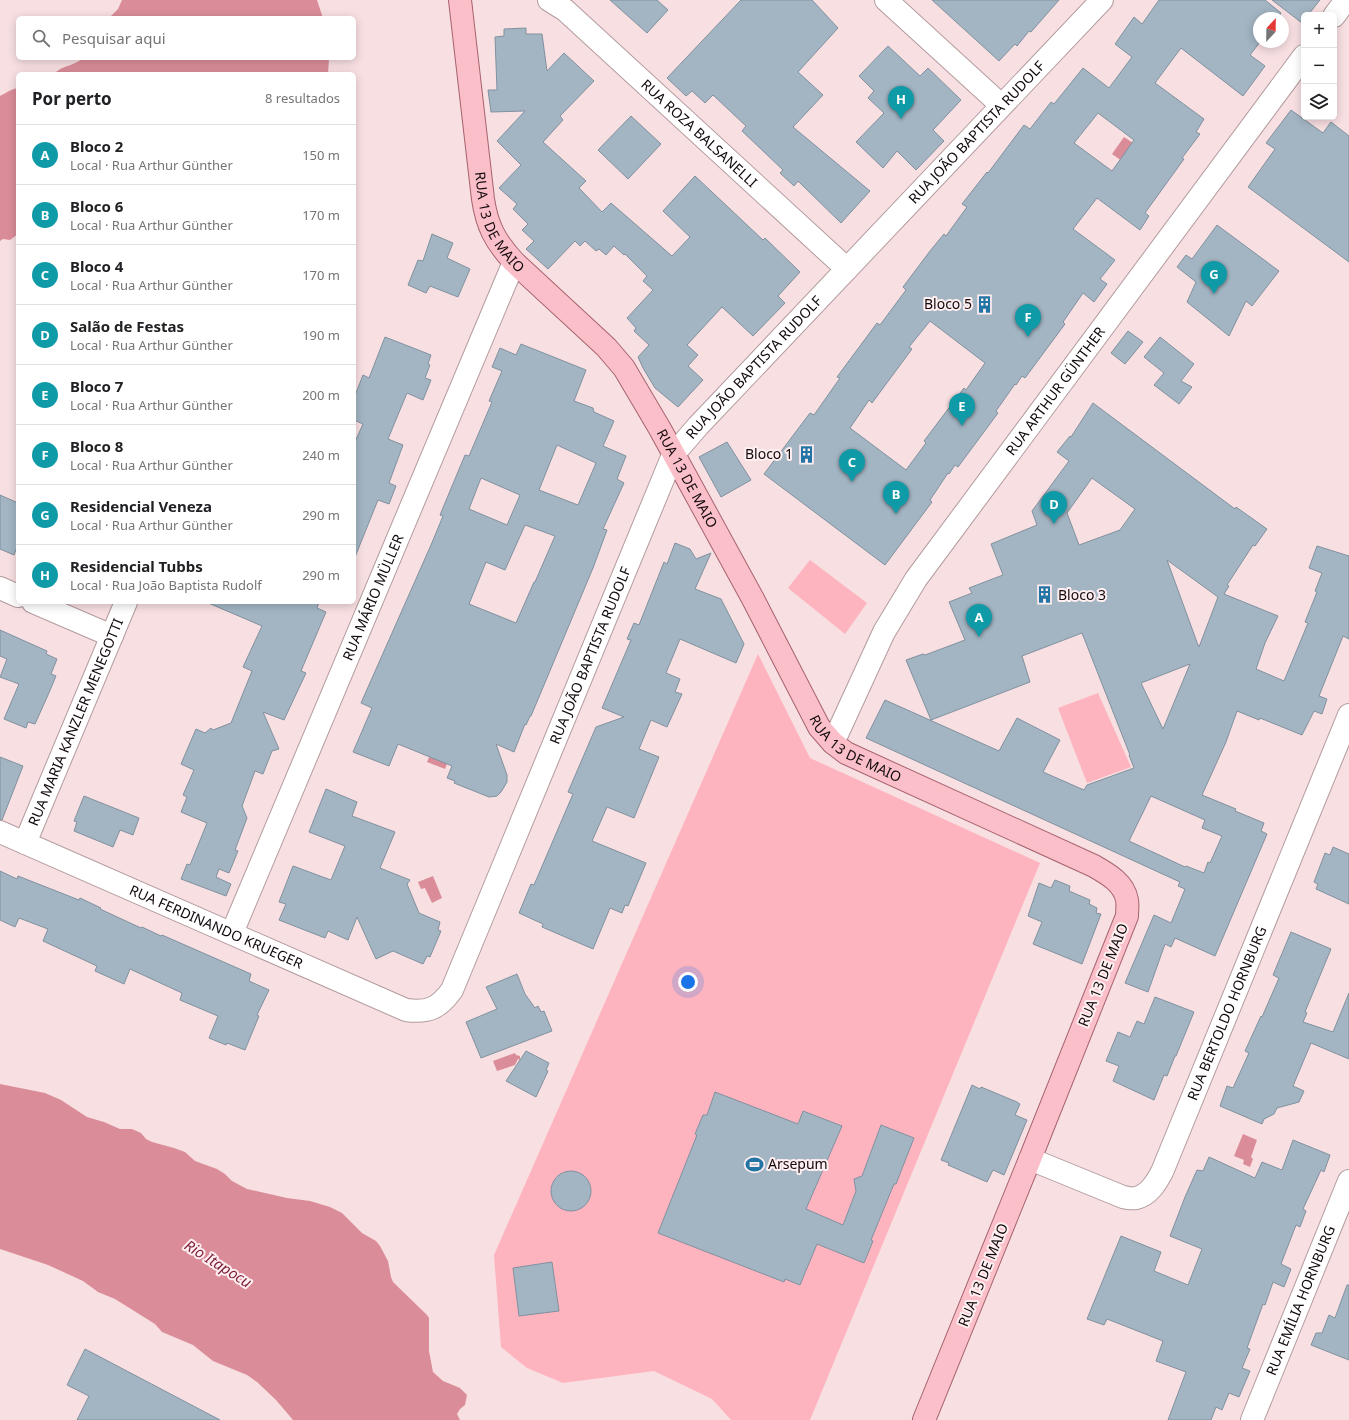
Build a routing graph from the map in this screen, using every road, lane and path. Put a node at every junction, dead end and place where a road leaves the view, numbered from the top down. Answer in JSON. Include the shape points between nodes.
{"nodes":[{"id":1,"x":460,"y":0,"type":"edge"},
{"id":2,"x":549,"y":0,"type":"edge"},
{"id":3,"x":886,"y":0,"type":"edge"},
{"id":4,"x":1102,"y":0,"type":"edge"},
{"id":5,"x":1346,"y":0,"type":"edge"},
{"id":6,"x":1337,"y":12,"type":"edge"},
{"id":7,"x":1301,"y":60,"type":"edge"},
{"id":8,"x":1001,"y":105,"type":"junction"},
{"id":9,"x":514,"y":262,"type":"junction"},
{"id":10,"x":847,"y":269,"type":"junction"},
{"id":11,"x":673,"y":455,"type":"junction"},
{"id":12,"x":0,"y":588,"type":"edge"},
{"id":13,"x":16,"y":595,"type":"edge"},
{"id":14,"x":38,"y":604,"type":"edge"},
{"id":15,"x":125,"y":604,"type":"edge"},
{"id":16,"x":112,"y":636,"type":"junction"},
{"id":17,"x":1349,"y":715,"type":"edge"},
{"id":18,"x":833,"y":743,"type":"junction"},
{"id":19,"x":0,"y":832,"type":"edge"},
{"id":20,"x":25,"y":843,"type":"junction"},
{"id":21,"x":232,"y":933,"type":"junction"},
{"id":22,"x":434,"y":1008,"type":"joint"},
{"id":23,"x":1030,"y":1159,"type":"junction"},
{"id":24,"x":1349,"y":1181,"type":"edge"},
{"id":25,"x":924,"y":1420,"type":"edge"},
{"id":26,"x":1252,"y":1420,"type":"edge"}],
"edges":[{"from":1,"to":9,"type":"main road","name":"RUA 13 DE MAIO","via":[[485,211],[494,237]]},
{"from":2,"to":10,"type":"street","name":"RUA ROZA BALSANELLI","via":[[565,10]]},
{"from":3,"to":8,"type":"street"},
{"from":4,"to":8,"type":"street","name":"RUA JOÃO BAPTISTA RUDOLF"},
{"from":5,"to":6,"type":"street"},
{"from":7,"to":18,"type":"street","name":"RUA ARTHUR GÜNTHER","via":[[916,579],[884,632]]},
{"from":8,"to":10,"type":"street","name":"RUA JOÃO BAPTISTA RUDOLF"},
{"from":9,"to":11,"type":"main road","name":"RUA 13 DE MAIO","via":[[616,358],[636,388]]},
{"from":9,"to":21,"type":"street","name":"RUA MÁRIO MÜLLER"},
{"from":10,"to":11,"type":"street","name":"RUA JOÃO BAPTISTA RUDOLF"},
{"from":11,"to":18,"type":"main road","name":"RUA 13 DE MAIO","via":[[820,727]]},
{"from":11,"to":22,"type":"street","name":"RUA JOÃO BAPTISTA RUDOLF","via":[[452,990],[444,1001]]},
{"from":12,"to":13,"type":"street"},
{"from":14,"to":16,"type":"street"},
{"from":15,"to":16,"type":"street","name":"RUA MARIA KANZLER MENEGOTTI"},
{"from":16,"to":20,"type":"street","name":"RUA MARIA KANZLER MENEGOTTI"},
{"from":17,"to":23,"type":"street","name":"RUA BERTOLDO HORNBURG","via":[[1156,1184],[1147,1194],[1136,1198],[1123,1198]]},
{"from":18,"to":23,"type":"main road","name":"RUA 13 DE MAIO","via":[[846,753],[1094,866],[1111,875],[1123,888],[1128,900],[1127,916]]},
{"from":19,"to":20,"type":"street","name":"RUA FERDINANDO KRUEGER"},
{"from":20,"to":21,"type":"street","name":"RUA FERDINANDO KRUEGER"},
{"from":21,"to":22,"type":"street","name":"RUA FERDINANDO KRUEGER","via":[[406,1010],[421,1012]]},
{"from":23,"to":25,"type":"main road","name":"RUA 13 DE MAIO"},
{"from":24,"to":26,"type":"street","name":"RUA EMÍLIA HORNBURG"}]}
